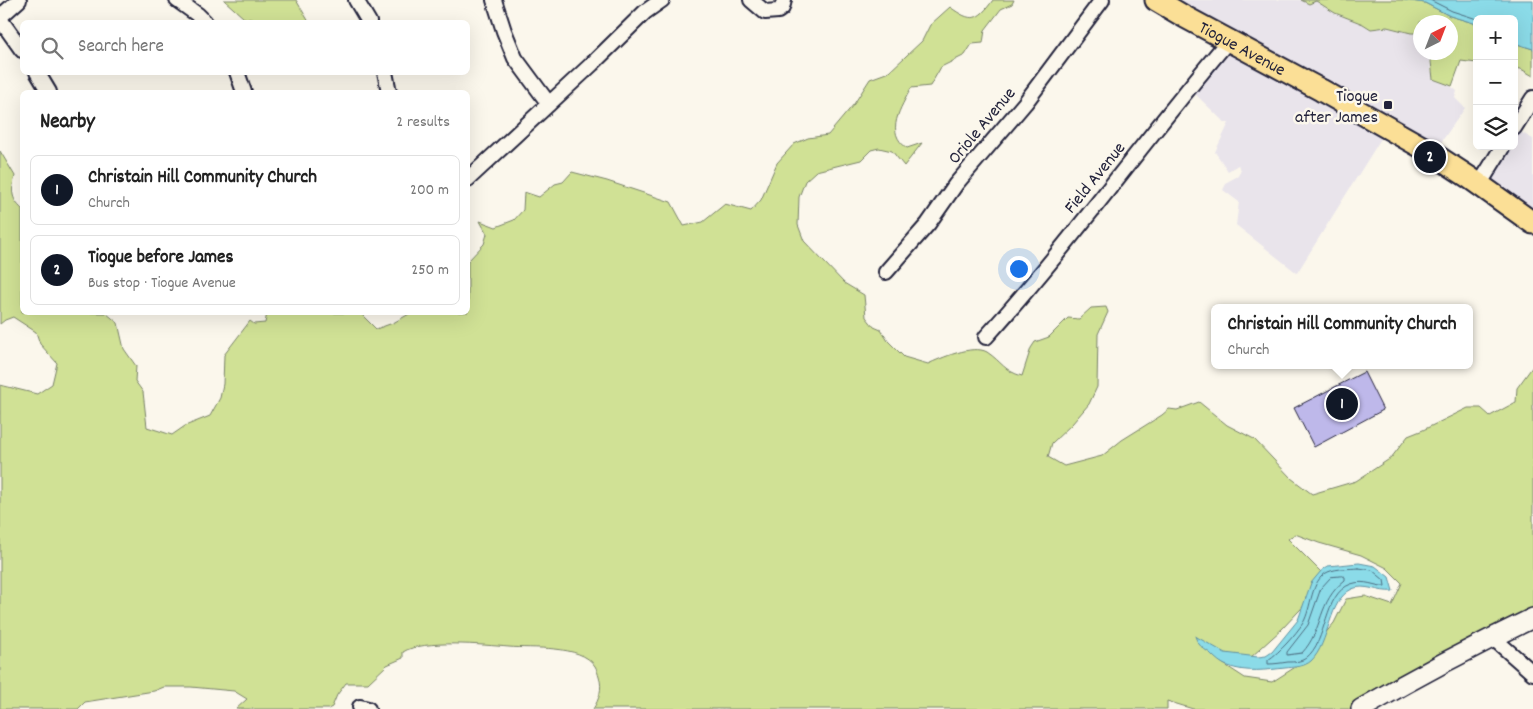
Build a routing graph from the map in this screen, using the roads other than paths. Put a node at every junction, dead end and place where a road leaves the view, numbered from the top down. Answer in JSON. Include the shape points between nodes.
{"nodes":[{"id":1,"x":19,"y":0,"type":"edge"},
{"id":2,"x":177,"y":0,"type":"edge"},
{"id":3,"x":356,"y":0,"type":"edge"},
{"id":4,"x":494,"y":0,"type":"edge"},
{"id":5,"x":662,"y":0,"type":"edge"},
{"id":6,"x":751,"y":0,"type":"edge"},
{"id":7,"x":784,"y":0,"type":"edge"},
{"id":8,"x":1102,"y":0,"type":"edge"},
{"id":9,"x":1156,"y":0,"type":"edge"},
{"id":10,"x":0,"y":18,"type":"edge"},
{"id":11,"x":203,"y":20,"type":"edge"},
{"id":12,"x":368,"y":20,"type":"edge"},
{"id":13,"x":1229,"y":40,"type":"junction"},
{"id":14,"x":20,"y":47,"type":"edge"},
{"id":15,"x":39,"y":75,"type":"edge"},
{"id":16,"x":239,"y":75,"type":"edge"},
{"id":17,"x":386,"y":75,"type":"edge"},
{"id":18,"x":48,"y":90,"type":"edge"},
{"id":19,"x":243,"y":90,"type":"edge"},
{"id":20,"x":389,"y":90,"type":"edge"},
{"id":21,"x":1533,"y":98,"type":"edge"},
{"id":22,"x":549,"y":104,"type":"junction"},
{"id":23,"x":1518,"y":122,"type":"edge"},
{"id":24,"x":1501,"y":150,"type":"edge"},
{"id":25,"x":470,"y":177,"type":"edge"},
{"id":26,"x":1479,"y":185,"type":"junction"},
{"id":27,"x":1533,"y":223,"type":"edge"},
{"id":28,"x":886,"y":272,"type":"dead end"},
{"id":29,"x":986,"y":337,"type":"dead end"},
{"id":30,"x":1533,"y":618,"type":"edge"},
{"id":31,"x":1492,"y":637,"type":"junction"},
{"id":32,"x":1533,"y":673,"type":"edge"},
{"id":33,"x":1361,"y":709,"type":"edge"}],
"edges":[{"from":1,"to":10,"type":"street"},
{"from":2,"to":11,"type":"street"},
{"from":3,"to":12,"type":"street"},
{"from":4,"to":22,"type":"street","via":[[515,58]]},
{"from":5,"to":22,"type":"street","via":[[645,12]]},
{"from":6,"to":7,"type":"street","via":[[765,12],[778,11]]},
{"from":8,"to":28,"type":"street","name":"Oriole Avenue","via":[[1025,103]]},
{"from":9,"to":13,"type":"main road","name":"Tiogue Avenue"},
{"from":10,"to":14,"type":"street"},
{"from":13,"to":26,"type":"main road","name":"Tiogue Avenue","via":[[1427,150]]},
{"from":13,"to":29,"type":"street","name":"Field Avenue","via":[[1032,286]]},
{"from":15,"to":18,"type":"street"},
{"from":16,"to":19,"type":"street"},
{"from":17,"to":20,"type":"street"},
{"from":21,"to":23,"type":"street"},
{"from":22,"to":25,"type":"street"},
{"from":24,"to":26,"type":"street"},
{"from":26,"to":27,"type":"main road","name":"Tiogue Avenue"},
{"from":30,"to":31,"type":"main road"},
{"from":31,"to":32,"type":"street"},
{"from":31,"to":33,"type":"main road"}]}
